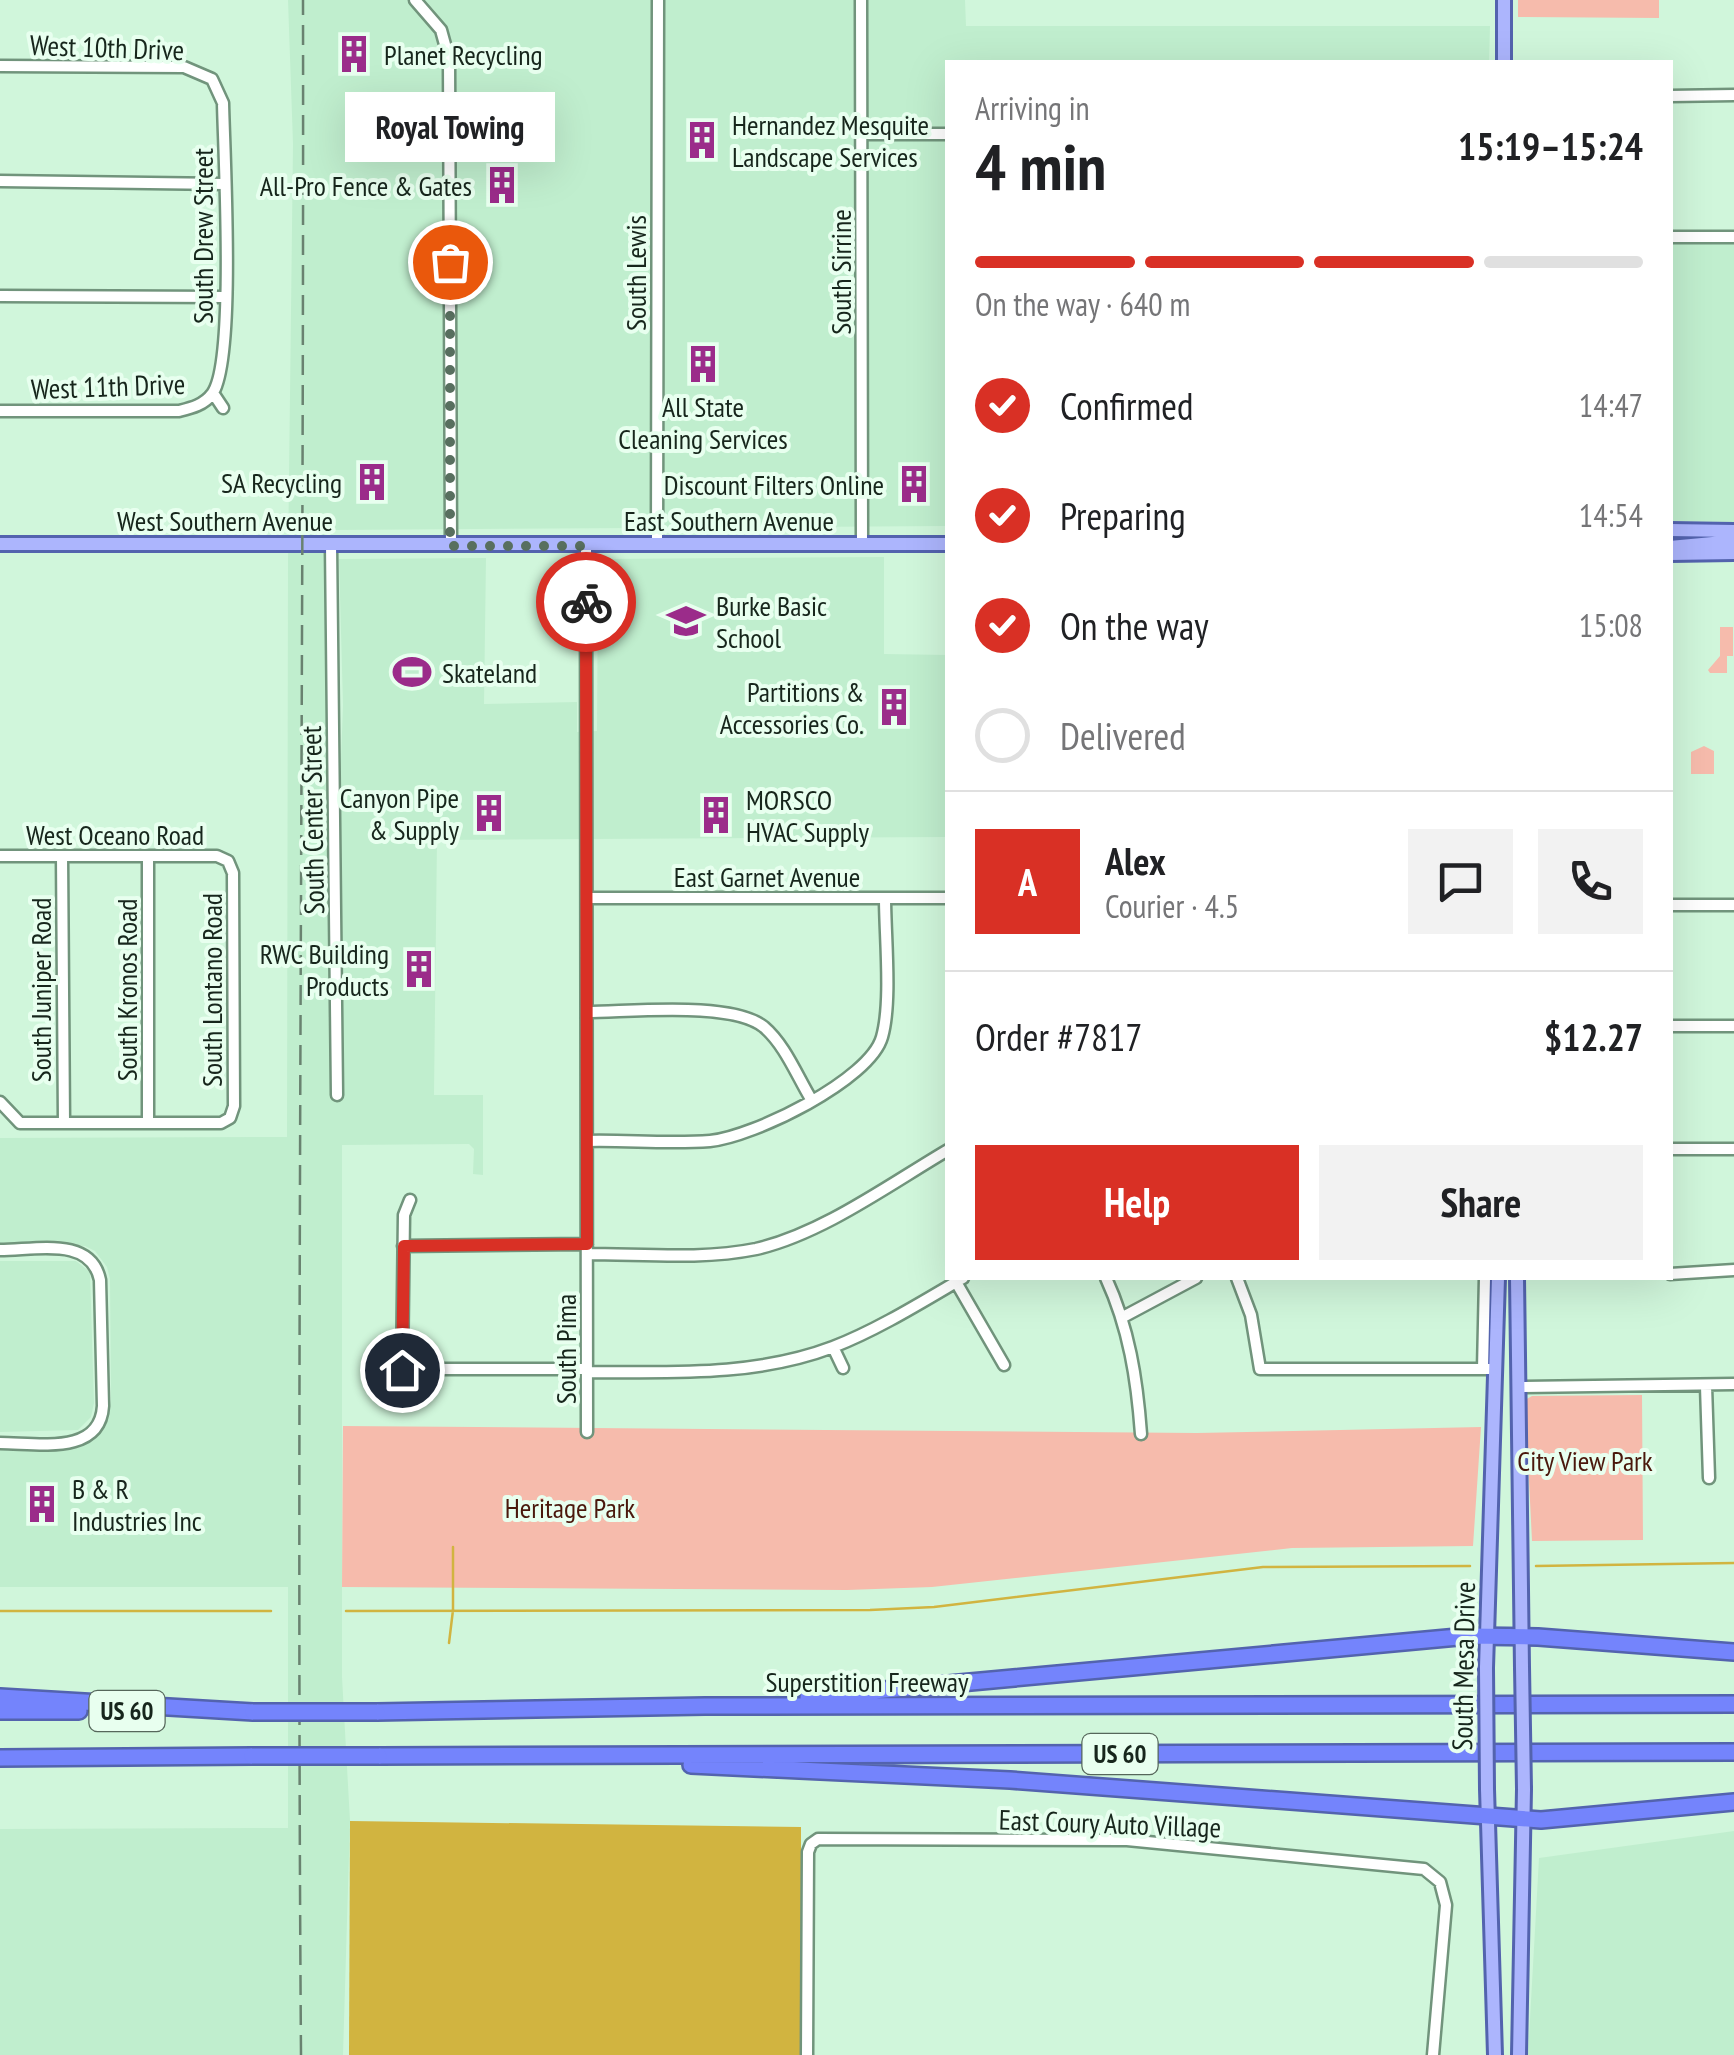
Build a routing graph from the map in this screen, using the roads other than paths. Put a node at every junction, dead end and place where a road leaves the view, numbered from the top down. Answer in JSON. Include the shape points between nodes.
{"nodes":[{"id":1,"x":415,"y":0,"type":"edge"},
{"id":2,"x":658,"y":0,"type":"edge"},
{"id":3,"x":861,"y":0,"type":"edge"},
{"id":4,"x":1504,"y":0,"type":"edge"},
{"id":5,"x":1504,"y":60,"type":"edge"},
{"id":6,"x":0,"y":66,"type":"edge"},
{"id":7,"x":221,"y":68,"type":"dead end"},
{"id":8,"x":212,"y":78,"type":"junction"},
{"id":9,"x":1673,"y":96,"type":"edge"},
{"id":10,"x":1734,"y":96,"type":"edge"},
{"id":11,"x":862,"y":134,"type":"junction"},
{"id":12,"x":945,"y":134,"type":"edge"},
{"id":13,"x":0,"y":181,"type":"edge"},
{"id":14,"x":224,"y":184,"type":"junction"},
{"id":15,"x":1673,"y":237,"type":"edge"},
{"id":16,"x":1734,"y":237,"type":"edge"},
{"id":17,"x":0,"y":296,"type":"edge"},
{"id":18,"x":226,"y":297,"type":"junction"},
{"id":19,"x":213,"y":394,"type":"junction"},
{"id":20,"x":223,"y":408,"type":"dead end"},
{"id":21,"x":0,"y":412,"type":"edge"},
{"id":22,"x":1673,"y":530,"type":"edge"},
{"id":23,"x":1734,"y":531,"type":"edge"},
{"id":24,"x":1734,"y":541,"type":"edge"},
{"id":25,"x":0,"y":544,"type":"edge"},
{"id":26,"x":862,"y":544,"type":"junction"},
{"id":27,"x":945,"y":544,"type":"edge"},
{"id":28,"x":331,"y":545,"type":"junction"},
{"id":29,"x":450,"y":546,"type":"junction"},
{"id":30,"x":586,"y":546,"type":"junction"},
{"id":31,"x":656,"y":546,"type":"junction"},
{"id":32,"x":1673,"y":550,"type":"edge"},
{"id":33,"x":1673,"y":550,"type":"edge"},
{"id":34,"x":1734,"y":553,"type":"edge"},
{"id":35,"x":0,"y":856,"type":"edge"},
{"id":36,"x":62,"y":856,"type":"junction"},
{"id":37,"x":148,"y":856,"type":"junction"},
{"id":38,"x":228,"y":861,"type":"joint"},
{"id":39,"x":587,"y":898,"type":"junction"},
{"id":40,"x":885,"y":898,"type":"junction"},
{"id":41,"x":945,"y":898,"type":"edge"},
{"id":42,"x":1673,"y":905,"type":"edge"},
{"id":43,"x":1734,"y":905,"type":"edge"},
{"id":44,"x":587,"y":1012,"type":"junction"},
{"id":45,"x":1673,"y":1026,"type":"edge"},
{"id":46,"x":1734,"y":1026,"type":"edge"},
{"id":47,"x":337,"y":1095,"type":"dead end"},
{"id":48,"x":811,"y":1099,"type":"junction"},
{"id":49,"x":0,"y":1102,"type":"edge"},
{"id":50,"x":148,"y":1123,"type":"junction"},
{"id":51,"x":64,"y":1124,"type":"junction"},
{"id":52,"x":587,"y":1141,"type":"junction"},
{"id":53,"x":1734,"y":1149,"type":"edge"},
{"id":54,"x":1673,"y":1150,"type":"edge"},
{"id":55,"x":945,"y":1152,"type":"edge"},
{"id":56,"x":410,"y":1200,"type":"dead end"},
{"id":57,"x":404,"y":1246,"type":"junction"},
{"id":58,"x":587,"y":1249,"type":"junction"},
{"id":59,"x":0,"y":1250,"type":"edge"},
{"id":60,"x":1734,"y":1270,"type":"edge"},
{"id":61,"x":1673,"y":1274,"type":"edge"},
{"id":62,"x":959,"y":1280,"type":"edge"},
{"id":63,"x":1107,"y":1280,"type":"edge"},
{"id":64,"x":1192,"y":1280,"type":"edge"},
{"id":65,"x":1237,"y":1280,"type":"edge"},
{"id":66,"x":1485,"y":1280,"type":"edge"},
{"id":67,"x":1498,"y":1280,"type":"edge"},
{"id":68,"x":1517,"y":1280,"type":"edge"},
{"id":69,"x":1123,"y":1316,"type":"junction"},
{"id":70,"x":833,"y":1347,"type":"junction"},
{"id":71,"x":1004,"y":1366,"type":"dead end"},
{"id":72,"x":843,"y":1368,"type":"dead end"},
{"id":73,"x":1489,"y":1369,"type":"junction"},
{"id":74,"x":587,"y":1370,"type":"junction"},
{"id":75,"x":1734,"y":1384,"type":"edge"},
{"id":76,"x":1706,"y":1386,"type":"junction"},
{"id":77,"x":1518,"y":1387,"type":"junction"},
{"id":78,"x":588,"y":1432,"type":"dead end"},
{"id":79,"x":1141,"y":1434,"type":"dead end"},
{"id":80,"x":0,"y":1443,"type":"edge"},
{"id":81,"x":1709,"y":1478,"type":"dead end"},
{"id":82,"x":1486,"y":1637,"type":"junction"},
{"id":83,"x":1524,"y":1637,"type":"junction"},
{"id":84,"x":1734,"y":1652,"type":"edge"},
{"id":85,"x":0,"y":1697,"type":"edge"},
{"id":86,"x":1734,"y":1704,"type":"edge"},
{"id":87,"x":705,"y":1706,"type":"junction"},
{"id":88,"x":0,"y":1711,"type":"edge"},
{"id":89,"x":253,"y":1712,"type":"junction"},
{"id":90,"x":1734,"y":1752,"type":"edge"},
{"id":91,"x":507,"y":1756,"type":"junction"},
{"id":92,"x":0,"y":1758,"type":"edge"},
{"id":93,"x":1734,"y":1802,"type":"edge"},
{"id":94,"x":1488,"y":1816,"type":"junction"},
{"id":95,"x":1525,"y":1818,"type":"junction"},
{"id":96,"x":807,"y":2055,"type":"edge"},
{"id":97,"x":1433,"y":2055,"type":"edge"},
{"id":98,"x":1495,"y":2055,"type":"edge"},
{"id":99,"x":1519,"y":2055,"type":"edge"}],
"edges":[{"from":1,"to":29,"type":"street","via":[[441,30],[450,59]]},
{"from":2,"to":31,"type":"street","name":"South Lewis"},
{"from":3,"to":11,"type":"street","name":"South Sirrine"},
{"from":4,"to":5,"type":"main road"},
{"from":6,"to":8,"type":"street","name":"West 10th Drive","via":[[184,67]]},
{"from":7,"to":8,"type":"street"},
{"from":8,"to":14,"type":"street","name":"South Drew Street","via":[[224,103]]},
{"from":9,"to":10,"type":"street"},
{"from":11,"to":12,"type":"street"},
{"from":11,"to":26,"type":"street","name":"South Sirrine"},
{"from":13,"to":14,"type":"street"},
{"from":14,"to":18,"type":"street","name":"South Drew Street"},
{"from":15,"to":16,"type":"street"},
{"from":17,"to":18,"type":"street"},
{"from":18,"to":19,"type":"street","name":"South Drew Street","via":[[224,361]]},
{"from":19,"to":20,"type":"street"},
{"from":19,"to":21,"type":"street","name":"West 11th Drive","via":[[178,411]]},
{"from":22,"to":23,"type":"main road"},
{"from":24,"to":32,"type":"main road"},
{"from":25,"to":28,"type":"main road","name":"West Southern Avenue"},
{"from":26,"to":27,"type":"main road","name":"East Southern Avenue"},
{"from":26,"to":31,"type":"main road","name":"East Southern Avenue"},
{"from":28,"to":29,"type":"main road","name":"West Southern Avenue"},
{"from":28,"to":47,"type":"street","name":"South Center Street"},
{"from":29,"to":30,"type":"main road","name":"East Southern Avenue"},
{"from":30,"to":31,"type":"main road","name":"East Southern Avenue"},
{"from":30,"to":39,"type":"street","name":"South Pima"},
{"from":33,"to":34,"type":"main road"},
{"from":35,"to":36,"type":"street","name":"West Oceano Road"},
{"from":36,"to":37,"type":"street","name":"West Oceano Road"},
{"from":36,"to":51,"type":"street","name":"South Juniper Road"},
{"from":37,"to":38,"type":"street","name":"West Oceano Road"},
{"from":37,"to":50,"type":"street","name":"South Kronos Road"},
{"from":38,"to":50,"type":"street","name":"South Lontano Road","via":[[234,873],[234,1106],[221,1122]]},
{"from":39,"to":40,"type":"street","name":"East Garnet Avenue"},
{"from":39,"to":44,"type":"street","name":"South Pima"},
{"from":40,"to":41,"type":"street","name":"East Garnet Avenue"},
{"from":40,"to":48,"type":"street","via":[[882,1038],[859,1070]]},
{"from":42,"to":43,"type":"street"},
{"from":44,"to":48,"type":"street","via":[[746,1016],[775,1038]]},
{"from":44,"to":52,"type":"street","name":"South Pima"},
{"from":45,"to":46,"type":"street"},
{"from":48,"to":52,"type":"street","via":[[731,1137]]},
{"from":49,"to":51,"type":"street","via":[[20,1123]]},
{"from":50,"to":51,"type":"street"},
{"from":52,"to":58,"type":"street","name":"South Pima"},
{"from":53,"to":54,"type":"street"},
{"from":55,"to":58,"type":"street","via":[[780,1242],[709,1254]]},
{"from":56,"to":57,"type":"street"},
{"from":57,"to":58,"type":"street"},
{"from":57,"to":74,"type":"street","via":[[402,1370]]},
{"from":58,"to":74,"type":"street","name":"South Pima"},
{"from":59,"to":80,"type":"street","via":[[88,1254],[100,1274],[103,1406],[94,1434],[67,1443]]},
{"from":60,"to":61,"type":"street"},
{"from":62,"to":70,"type":"street"},
{"from":62,"to":71,"type":"street"},
{"from":63,"to":69,"type":"street"},
{"from":64,"to":69,"type":"street"},
{"from":65,"to":73,"type":"street","via":[[1260,1369]]},
{"from":66,"to":73,"type":"street","name":"South Mesa Drive"},
{"from":67,"to":73,"type":"main road","name":"South Mesa Drive"},
{"from":68,"to":77,"type":"main road"},
{"from":69,"to":79,"type":"street"},
{"from":70,"to":72,"type":"street"},
{"from":70,"to":74,"type":"street","via":[[742,1369]]},
{"from":73,"to":82,"type":"main road","name":"South Mesa Drive"},
{"from":74,"to":78,"type":"street","name":"South Pima"},
{"from":75,"to":76,"type":"street"},
{"from":76,"to":77,"type":"street"},
{"from":76,"to":81,"type":"street"},
{"from":77,"to":83,"type":"main road"},
{"from":82,"to":83,"type":"highway"},
{"from":82,"to":87,"type":"highway"},
{"from":82,"to":94,"type":"main road","name":"South Mesa Drive","bridge":true},
{"from":83,"to":84,"type":"highway"},
{"from":83,"to":95,"type":"main road","bridge":true},
{"from":85,"to":89,"type":"highway"},
{"from":86,"to":87,"type":"highway","name":"Superstition Freeway","number":"US 60"},
{"from":87,"to":89,"type":"highway","name":"Superstition Freeway","number":"US 60","bridge":true},
{"from":88,"to":89,"type":"highway","name":"Superstition Freeway","number":"US 60"},
{"from":90,"to":91,"type":"highway","number":"US 60"},
{"from":91,"to":92,"type":"highway","number":"US 60","bridge":true},
{"from":91,"to":94,"type":"highway","via":[[1010,1780]]},
{"from":93,"to":95,"type":"highway"},
{"from":94,"to":95,"type":"highway"},
{"from":94,"to":98,"type":"main road","name":"South Mesa Drive"},
{"from":95,"to":99,"type":"main road"},
{"from":96,"to":97,"type":"street","name":"East Coury Auto Village","via":[[808,1852],[818,1839],[874,1839],[1127,1840],[1424,1868],[1440,1882],[1446,1905]]}]}
